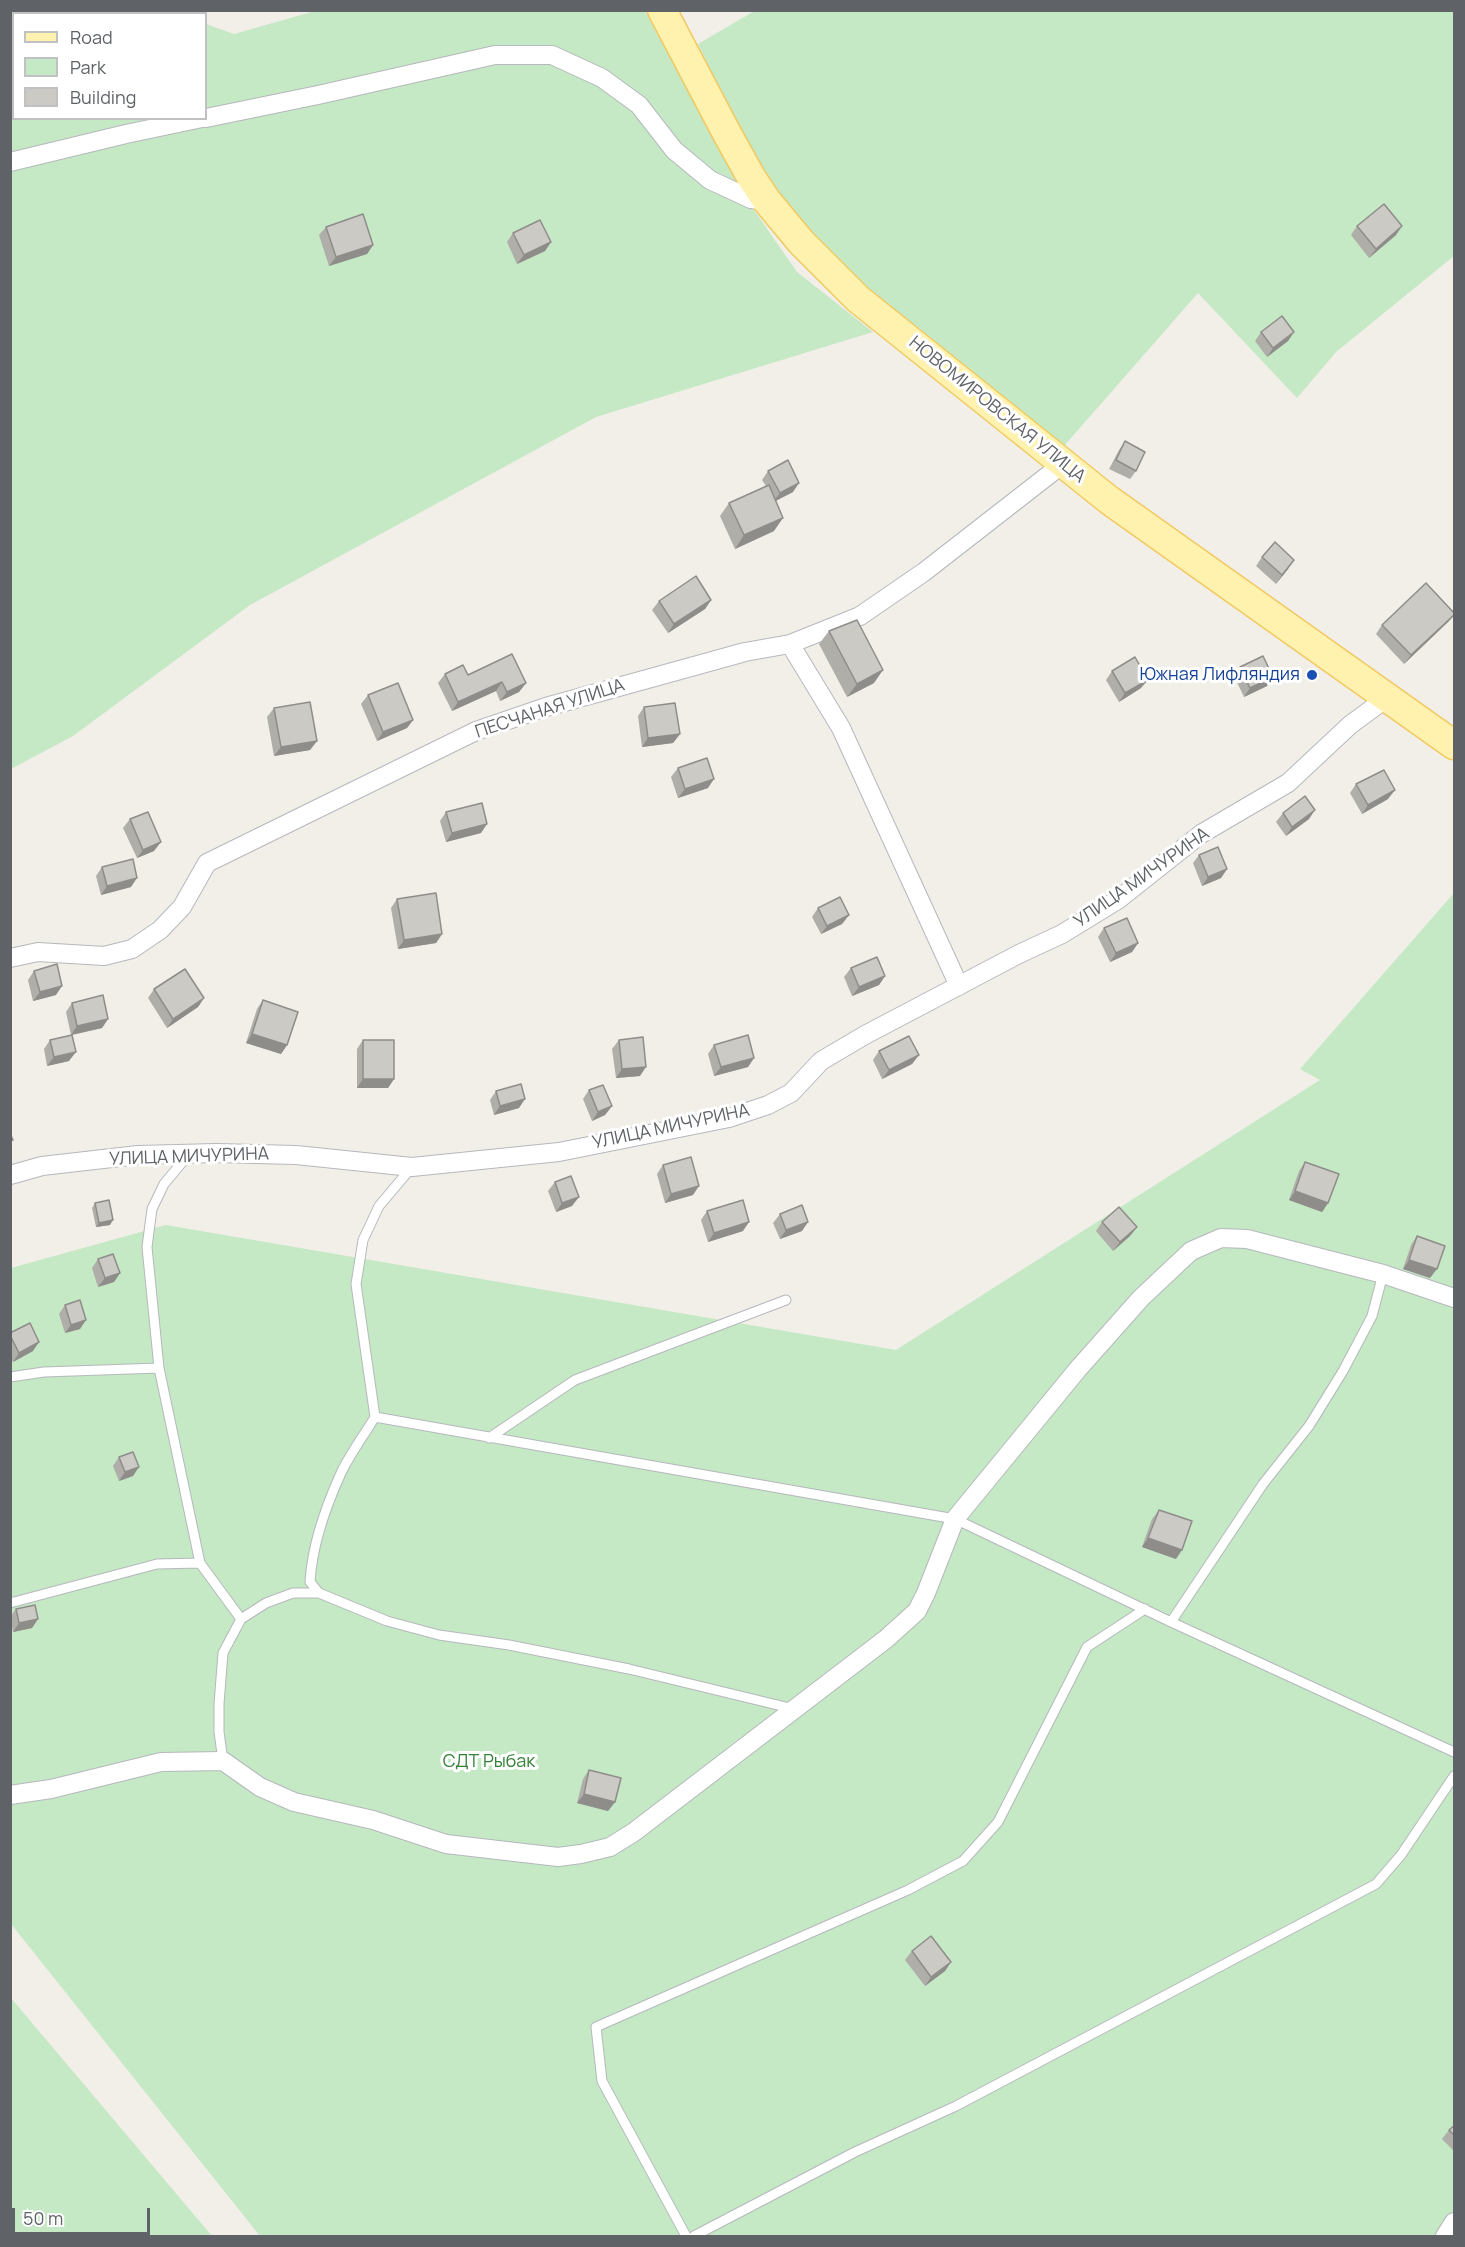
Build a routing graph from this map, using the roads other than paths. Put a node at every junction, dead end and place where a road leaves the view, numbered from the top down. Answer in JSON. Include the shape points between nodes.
{"nodes":[{"id":1,"x":662,"y":10,"type":"edge"},
{"id":2,"x":207,"y":117,"type":"edge"},
{"id":3,"x":194,"y":120,"type":"edge"},
{"id":4,"x":10,"y":162,"type":"edge"},
{"id":5,"x":767,"y":201,"type":"junction"},
{"id":6,"x":1064,"y":463,"type":"junction"},
{"id":7,"x":790,"y":644,"type":"junction"},
{"id":8,"x":1388,"y":697,"type":"junction"},
{"id":9,"x":1455,"y":745,"type":"edge"},
{"id":10,"x":10,"y":958,"type":"edge"},
{"id":11,"x":959,"y":986,"type":"junction"},
{"id":12,"x":189,"y":1154,"type":"junction"},
{"id":13,"x":412,"y":1167,"type":"junction"},
{"id":14,"x":10,"y":1175,"type":"edge"},
{"id":15,"x":1383,"y":1274,"type":"junction"},
{"id":16,"x":1455,"y":1298,"type":"edge"},
{"id":17,"x":786,"y":1300,"type":"dead end"},
{"id":18,"x":159,"y":1368,"type":"junction"},
{"id":19,"x":10,"y":1377,"type":"edge"},
{"id":20,"x":375,"y":1417,"type":"junction"},
{"id":21,"x":489,"y":1438,"type":"junction"},
{"id":22,"x":955,"y":1519,"type":"junction"},
{"id":23,"x":200,"y":1563,"type":"junction"},
{"id":24,"x":319,"y":1593,"type":"junction"},
{"id":25,"x":10,"y":1603,"type":"edge"},
{"id":26,"x":1145,"y":1609,"type":"junction"},
{"id":27,"x":241,"y":1619,"type":"junction"},
{"id":28,"x":1171,"y":1622,"type":"junction"},
{"id":29,"x":794,"y":1709,"type":"junction"},
{"id":30,"x":1455,"y":1752,"type":"edge"},
{"id":31,"x":223,"y":1761,"type":"junction"},
{"id":32,"x":1455,"y":1776,"type":"edge"},
{"id":33,"x":10,"y":1795,"type":"edge"},
{"id":34,"x":1455,"y":2222,"type":"edge"},
{"id":35,"x":686,"y":2236,"type":"edge"},
{"id":36,"x":693,"y":2236,"type":"edge"},
{"id":37,"x":1445,"y":2236,"type":"edge"}],
"edges":[{"from":1,"to":5,"type":"main road","name":"НОВОМИРОВСКАЯ УЛИЦА"},
{"from":2,"to":5,"type":"street","via":[[495,55],[552,55],[602,78],[639,105],[674,150],[710,180],[751,199]]},
{"from":3,"to":4,"type":"street"},
{"from":5,"to":6,"type":"main road","name":"НОВОМИРОВСКАЯ УЛИЦА","via":[[858,299]]},
{"from":6,"to":7,"type":"street","name":"ПЕСЧАНАЯ УЛИЦА","via":[[924,572],[860,616]]},
{"from":6,"to":8,"type":"main road","name":"НОВОМИРОВСКАЯ УЛИЦА","via":[[1214,576]]},
{"from":7,"to":10,"type":"street","name":"ПЕСЧАНАЯ УЛИЦА","via":[[745,652],[546,707],[476,731],[207,863],[182,907],[160,930],[132,949],[104,956],[38,952]]},
{"from":7,"to":11,"type":"street","via":[[841,728]]},
{"from":8,"to":9,"type":"main road","name":"НОВОМИРОВСКАЯ УЛИЦА"},
{"from":8,"to":11,"type":"street","name":"УЛИЦА МИЧУРИНА","via":[[1350,725],[1288,783],[1202,834],[1119,899],[1062,934]]},
{"from":11,"to":13,"type":"street","name":"УЛИЦА МИЧУРИНА","via":[[903,1013],[821,1061],[791,1093],[748,1112],[559,1152]]},
{"from":12,"to":13,"type":"street","name":"УЛИЦА МИЧУРИНА","via":[[296,1155]]},
{"from":12,"to":14,"type":"street","name":"УЛИЦА МИЧУРИНА","via":[[138,1155],[42,1166]]},
{"from":12,"to":18,"type":"lane","via":[[164,1184],[152,1209],[147,1247]]},
{"from":13,"to":20,"type":"lane","via":[[378,1206],[363,1240],[356,1284]]},
{"from":15,"to":16,"type":"street"},
{"from":15,"to":22,"type":"street","via":[[1247,1239],[1221,1238],[1191,1251],[1141,1298],[1078,1369]]},
{"from":15,"to":28,"type":"lane","via":[[1372,1316],[1343,1371],[1309,1426],[1263,1484]]},
{"from":17,"to":21,"type":"lane","via":[[575,1380]]},
{"from":18,"to":19,"type":"lane"},
{"from":18,"to":23,"type":"lane"},
{"from":20,"to":21,"type":"lane"},
{"from":20,"to":24,"type":"lane","via":[[342,1472],[324,1520],[310,1582]]},
{"from":21,"to":22,"type":"lane"},
{"from":22,"to":26,"type":"lane"},
{"from":22,"to":29,"type":"street","via":[[917,1611]]},
{"from":23,"to":25,"type":"lane","via":[[157,1564]]},
{"from":23,"to":27,"type":"lane"},
{"from":24,"to":27,"type":"lane","via":[[293,1593],[266,1603]]},
{"from":24,"to":29,"type":"lane","via":[[387,1621],[439,1635],[629,1669]]},
{"from":26,"to":28,"type":"lane"},
{"from":26,"to":35,"type":"lane","via":[[1087,1647],[998,1822],[963,1861],[908,1890],[596,2028],[602,2081]]},
{"from":27,"to":31,"type":"lane","via":[[223,1653],[219,1704]]},
{"from":28,"to":30,"type":"lane"},
{"from":29,"to":31,"type":"street","via":[[634,1832],[610,1847],[558,1857],[446,1844],[374,1820],[294,1802],[260,1786]]},
{"from":31,"to":33,"type":"street","via":[[161,1762]]},
{"from":32,"to":36,"type":"lane","via":[[1401,1855],[1376,1884],[956,2106],[855,2152]]},
{"from":34,"to":37,"type":"street"}]}
